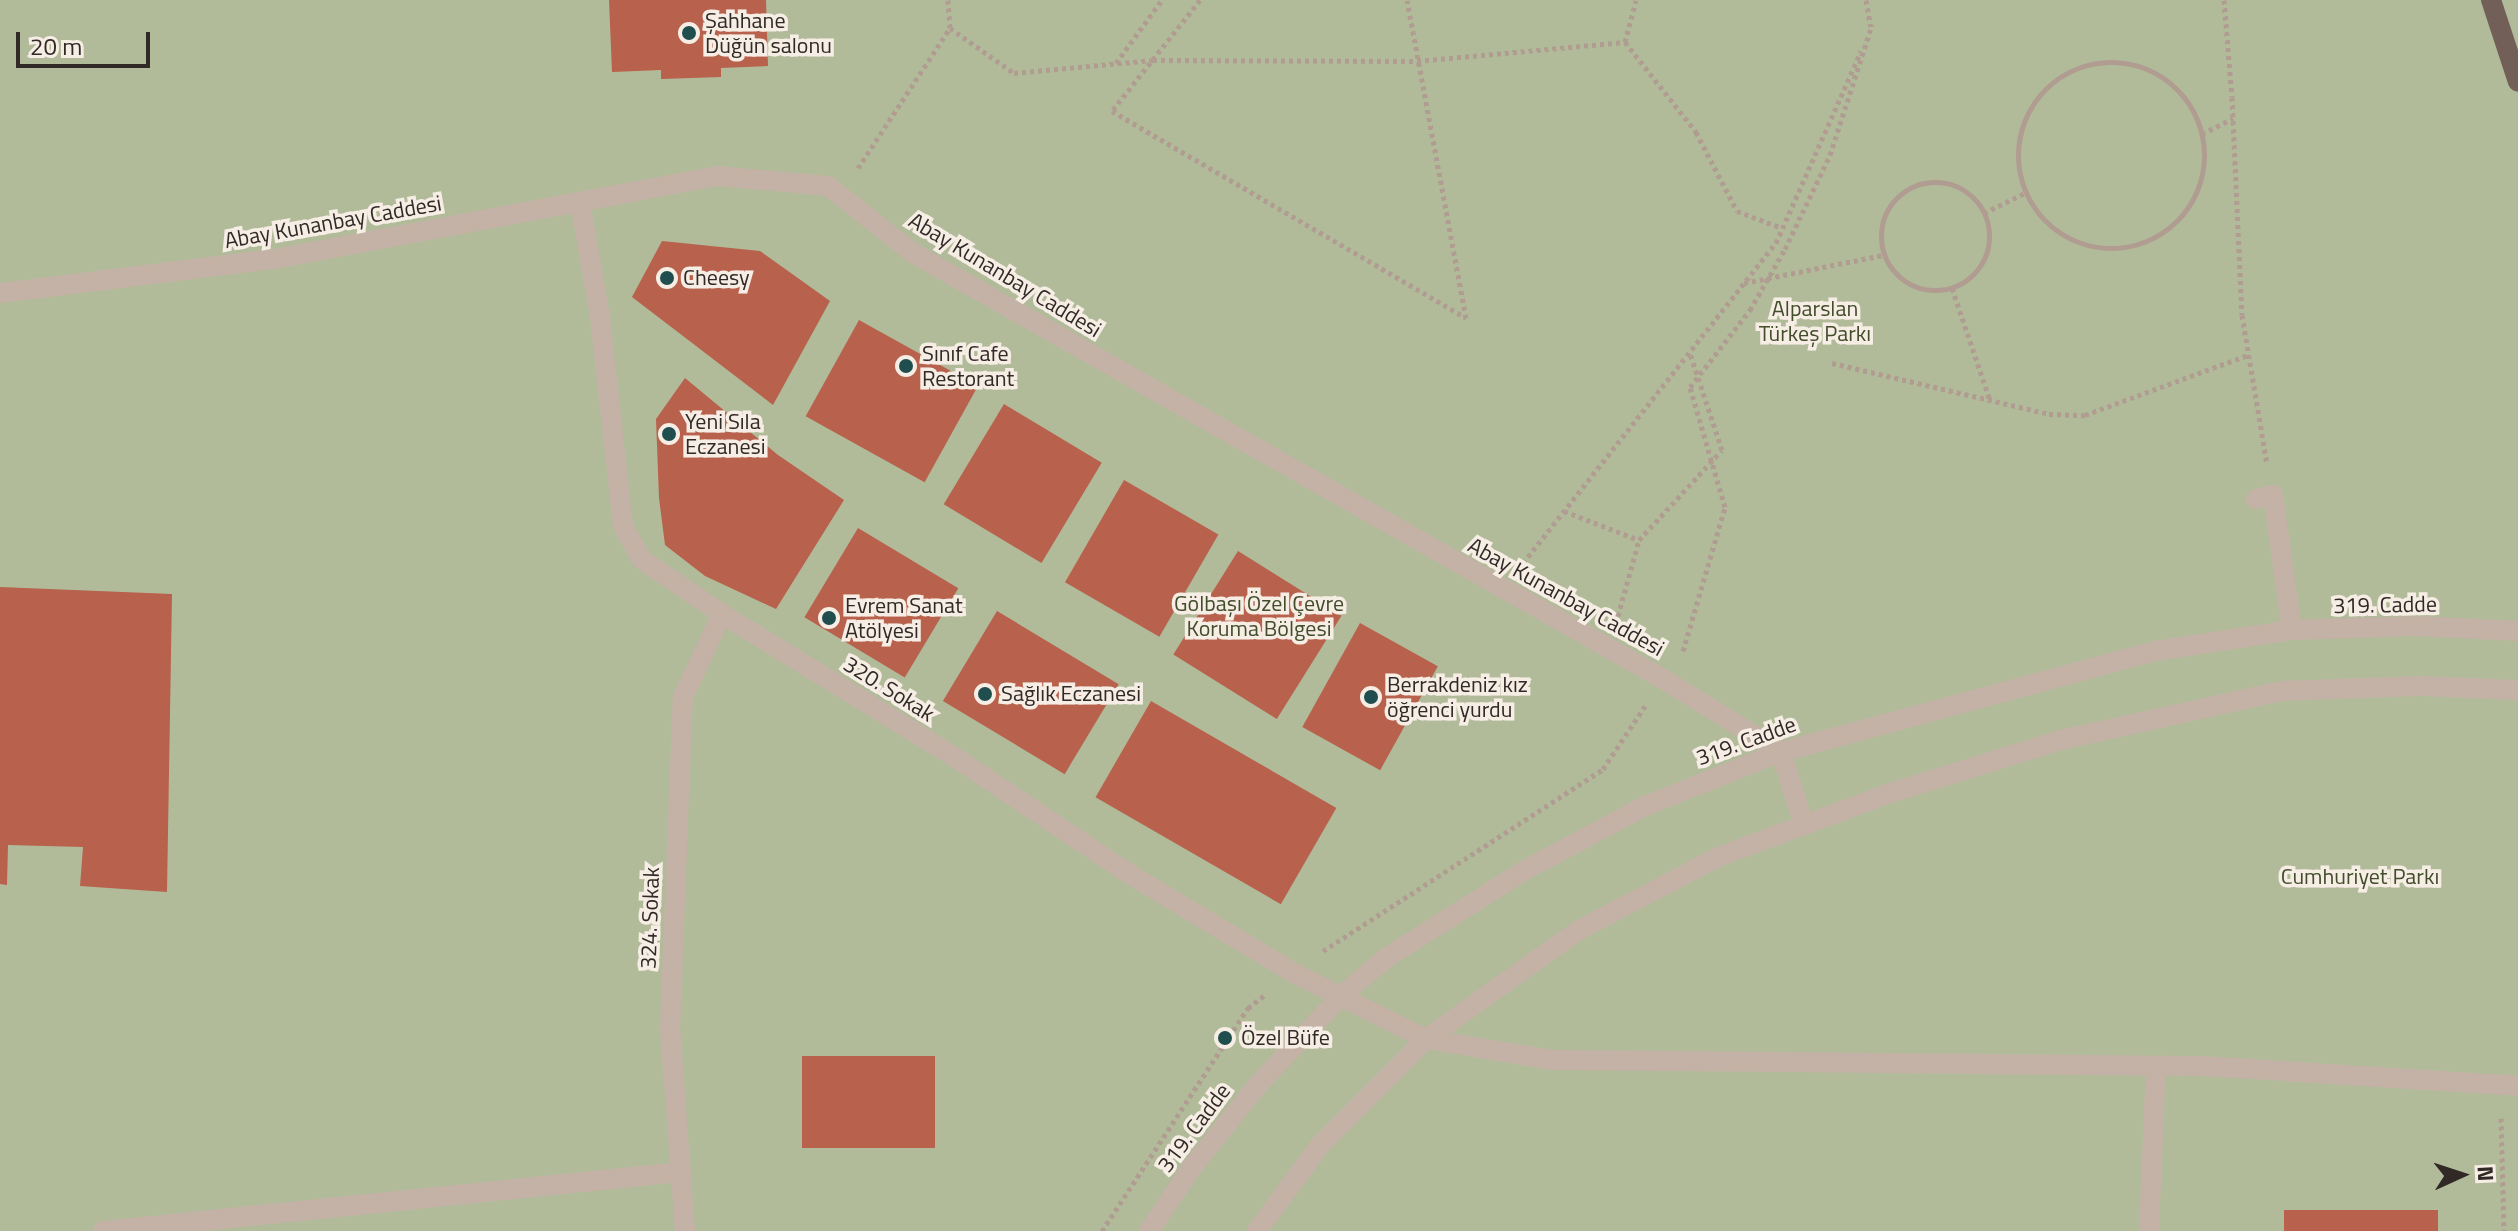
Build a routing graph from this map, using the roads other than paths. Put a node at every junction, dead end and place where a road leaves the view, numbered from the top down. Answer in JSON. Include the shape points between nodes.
{"nodes":[{"id":1,"x":2491,"y":0,"type":"edge"},
{"id":2,"x":2518,"y":82,"type":"edge"},
{"id":3,"x":580,"y":202,"type":"junction"},
{"id":4,"x":0,"y":293,"type":"edge"},
{"id":5,"x":2264,"y":497,"type":"road end"},
{"id":6,"x":722,"y":614,"type":"junction"},
{"id":7,"x":2292,"y":630,"type":"junction"},
{"id":8,"x":2518,"y":631,"type":"edge"},
{"id":9,"x":2518,"y":690,"type":"edge"},
{"id":10,"x":1781,"y":752,"type":"junction"},
{"id":11,"x":1804,"y":825,"type":"junction"},
{"id":12,"x":1341,"y":996,"type":"junction"},
{"id":13,"x":1426,"y":1039,"type":"junction"},
{"id":14,"x":2156,"y":1066,"type":"junction"},
{"id":15,"x":2509,"y":1086,"type":"edge"},
{"id":16,"x":681,"y":1172,"type":"junction"},
{"id":17,"x":103,"y":1231,"type":"edge"},
{"id":18,"x":685,"y":1231,"type":"edge"},
{"id":19,"x":1149,"y":1231,"type":"edge"},
{"id":20,"x":1257,"y":1231,"type":"edge"},
{"id":21,"x":2149,"y":1231,"type":"edge"}],
"edges":[{"from":1,"to":2,"type":"main road"},
{"from":3,"to":4,"type":"street","name":"Abay Kunanbay Caddesi","via":[[274,259]]},
{"from":3,"to":6,"type":"street","name":"320. Sokak","via":[[600,317],[623,526],[641,559]]},
{"from":3,"to":10,"type":"street","name":"Abay Kunanbay Caddesi","via":[[717,176],[828,186],[913,253]]},
{"from":5,"to":7,"type":"street"},
{"from":6,"to":12,"type":"street","name":"320. Sokak","via":[[956,758],[1126,872]]},
{"from":6,"to":16,"type":"street","name":"324. Sokak","via":[[683,697],[670,1029]]},
{"from":7,"to":8,"type":"street","name":"319. Cadde","via":[[2416,626]]},
{"from":7,"to":10,"type":"street","name":"319. Cadde","via":[[2155,651]]},
{"from":9,"to":11,"type":"street","via":[[2421,686],[2282,691],[2061,740]]},
{"from":10,"to":11,"type":"street"},
{"from":10,"to":12,"type":"street","name":"319. Cadde","via":[[1645,806],[1527,869],[1386,958]]},
{"from":11,"to":13,"type":"street","via":[[1718,857],[1579,930]]},
{"from":12,"to":13,"type":"street","name":"320. Sokak"},
{"from":12,"to":19,"type":"street","name":"319. Cadde","via":[[1256,1087]]},
{"from":13,"to":14,"type":"street","name":"320. Sokak","via":[[1553,1060]]},
{"from":13,"to":20,"type":"street","via":[[1321,1144]]},
{"from":14,"to":15,"type":"street","name":"320. Sokak"},
{"from":14,"to":21,"type":"street"},
{"from":16,"to":17,"type":"street"},
{"from":16,"to":18,"type":"street","name":"324. Sokak"}]}
